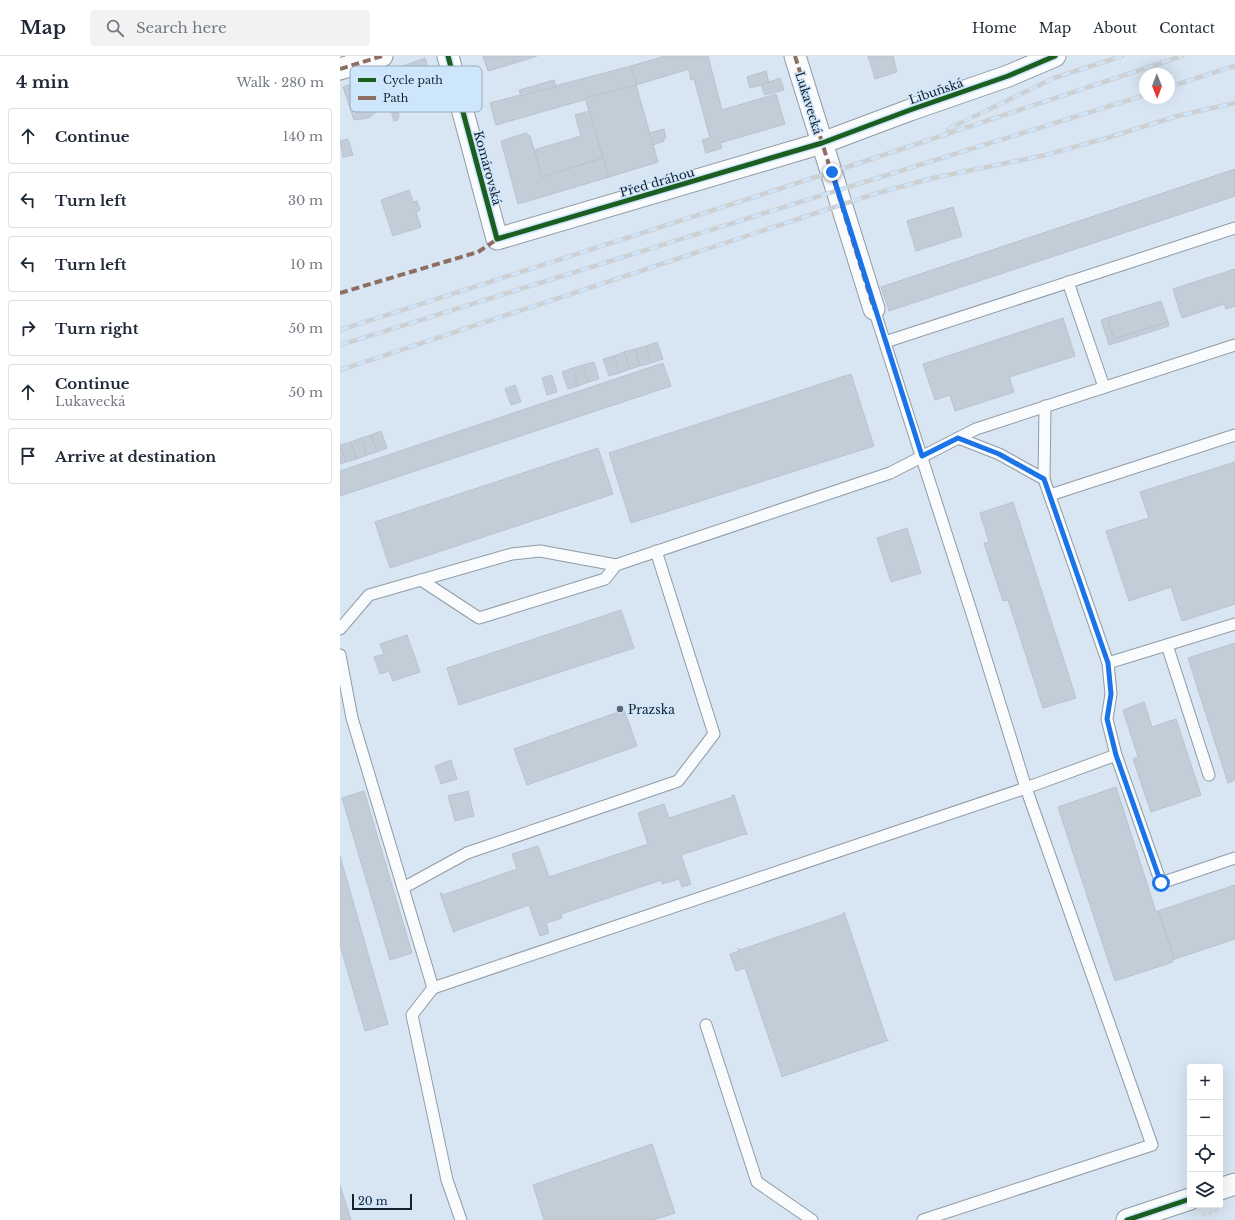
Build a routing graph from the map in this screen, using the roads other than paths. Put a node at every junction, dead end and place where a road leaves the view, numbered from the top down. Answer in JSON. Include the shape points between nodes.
{"nodes":[{"id":1,"x":382,"y":56,"type":"edge"},
{"id":2,"x":448,"y":56,"type":"edge"},
{"id":3,"x":795,"y":56,"type":"edge"},
{"id":4,"x":1055,"y":56,"type":"edge"},
{"id":5,"x":451,"y":66,"type":"edge"},
{"id":6,"x":340,"y":69,"type":"edge"},
{"id":7,"x":463,"y":112,"type":"edge"},
{"id":8,"x":822,"y":143,"type":"junction"},
{"id":9,"x":1235,"y":228,"type":"edge"},
{"id":10,"x":497,"y":239,"type":"joint"},
{"id":11,"x":1068,"y":282,"type":"junction"},
{"id":12,"x":874,"y":309,"type":"joint"},
{"id":13,"x":885,"y":342,"type":"junction"},
{"id":14,"x":1235,"y":345,"type":"edge"},
{"id":15,"x":1104,"y":387,"type":"junction"},
{"id":16,"x":1045,"y":406,"type":"junction"},
{"id":17,"x":1235,"y":435,"type":"edge"},
{"id":18,"x":958,"y":438,"type":"junction"},
{"id":19,"x":922,"y":456,"type":"junction"},
{"id":20,"x":1044,"y":479,"type":"junction"},
{"id":21,"x":1050,"y":495,"type":"junction"},
{"id":22,"x":656,"y":551,"type":"junction"},
{"id":23,"x":616,"y":565,"type":"junction"},
{"id":24,"x":421,"y":580,"type":"junction"},
{"id":25,"x":1235,"y":624,"type":"edge"},
{"id":26,"x":340,"y":629,"type":"edge"},
{"id":27,"x":1167,"y":645,"type":"junction"},
{"id":28,"x":340,"y":655,"type":"edge"},
{"id":29,"x":1108,"y":663,"type":"junction"},
{"id":30,"x":1116,"y":755,"type":"junction"},
{"id":31,"x":1209,"y":775,"type":"dead end"},
{"id":32,"x":1026,"y":788,"type":"junction"},
{"id":33,"x":1235,"y":858,"type":"edge"},
{"id":34,"x":403,"y":888,"type":"junction"},
{"id":35,"x":433,"y":988,"type":"junction"},
{"id":36,"x":706,"y":1025,"type":"dead end"},
{"id":37,"x":1235,"y":1184,"type":"edge"},
{"id":38,"x":1223,"y":1188,"type":"edge"},
{"id":39,"x":1194,"y":1208,"type":"edge"},
{"id":40,"x":461,"y":1220,"type":"edge"},
{"id":41,"x":812,"y":1220,"type":"edge"},
{"id":42,"x":923,"y":1220,"type":"edge"},
{"id":43,"x":1127,"y":1220,"type":"edge"}],
"edges":[{"from":1,"to":6,"type":"street"},
{"from":2,"to":5,"type":"street","name":"Komárovská"},
{"from":3,"to":8,"type":"street","name":"Lukavecká"},
{"from":4,"to":8,"type":"street","name":"Libuňská","via":[[1008,76]]},
{"from":7,"to":10,"type":"street","name":"Komárovská"},
{"from":8,"to":10,"type":"street","name":"Před dráhou"},
{"from":8,"to":12,"type":"street","name":"Lukavecká"},
{"from":9,"to":11,"type":"lane"},
{"from":11,"to":13,"type":"lane"},
{"from":11,"to":15,"type":"lane"},
{"from":12,"to":13,"type":"lane"},
{"from":13,"to":19,"type":"lane"},
{"from":14,"to":15,"type":"lane"},
{"from":15,"to":16,"type":"lane"},
{"from":16,"to":18,"type":"lane","via":[[976,429]]},
{"from":16,"to":20,"type":"lane"},
{"from":17,"to":21,"type":"lane"},
{"from":18,"to":19,"type":"lane"},
{"from":18,"to":20,"type":"lane","via":[[999,454]]},
{"from":19,"to":22,"type":"lane","via":[[890,473]]},
{"from":19,"to":32,"type":"lane"},
{"from":20,"to":21,"type":"lane"},
{"from":21,"to":29,"type":"lane"},
{"from":22,"to":23,"type":"lane"},
{"from":22,"to":34,"type":"lane","via":[[714,734],[678,781],[467,852]]},
{"from":23,"to":24,"type":"lane","via":[[540,551],[512,554]]},
{"from":23,"to":24,"type":"lane","via":[[605,579],[479,618]]},
{"from":24,"to":26,"type":"lane","via":[[369,595]]},
{"from":25,"to":27,"type":"lane"},
{"from":27,"to":29,"type":"lane"},
{"from":27,"to":31,"type":"lane"},
{"from":28,"to":34,"type":"lane","via":[[352,718]]},
{"from":29,"to":30,"type":"lane","via":[[1111,694],[1107,719]]},
{"from":30,"to":32,"type":"lane"},
{"from":30,"to":33,"type":"lane","via":[[1161,883]]},
{"from":32,"to":35,"type":"lane"},
{"from":32,"to":42,"type":"lane","via":[[1152,1145]]},
{"from":34,"to":35,"type":"lane"},
{"from":35,"to":40,"type":"lane","via":[[412,1015],[447,1180]]},
{"from":36,"to":41,"type":"lane","via":[[757,1182]]},
{"from":37,"to":38,"type":"street"},
{"from":39,"to":43,"type":"street"}]}
